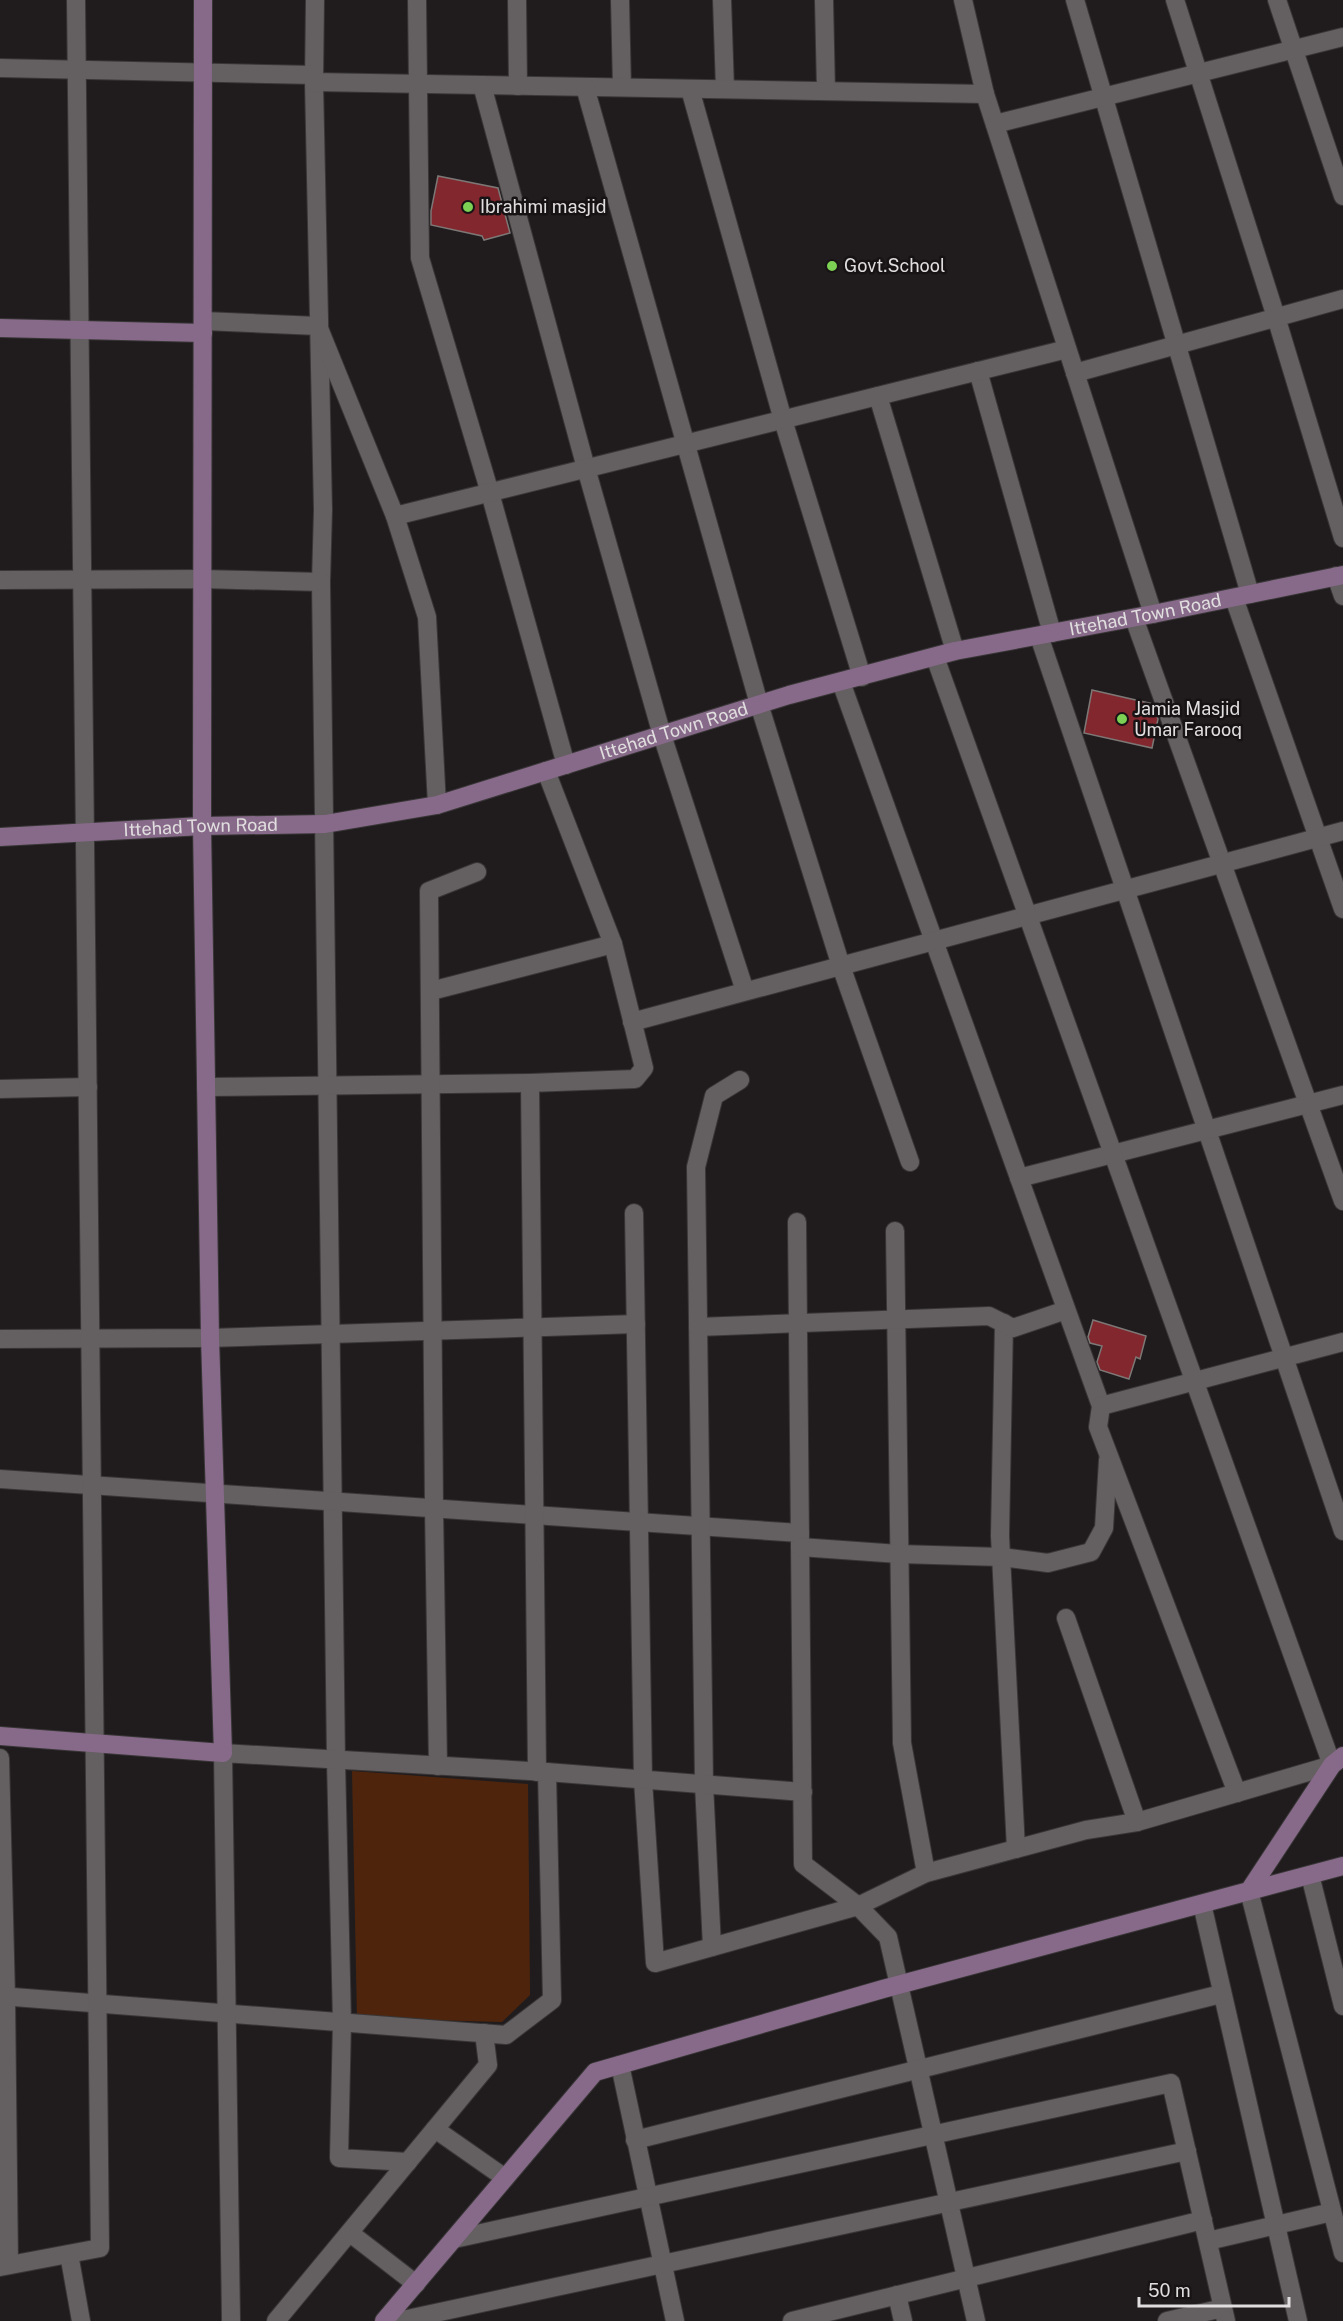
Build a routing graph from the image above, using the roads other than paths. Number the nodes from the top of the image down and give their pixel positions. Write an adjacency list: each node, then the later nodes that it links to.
1 (76, 0): 16 (street)
2 (203, 0): 17 (street)
3 (315, 0): 19 (street)
4 (417, 0): 20 (street)
5 (517, 0): 22 (street)
6 (620, 0): 24 (street)
7 (722, 0): 26 (street)
8 (824, 0): 27 (street)
9 (963, 0): 28 (street)
10 (1075, 0): 29 (street)
11 (1175, 0): 18 (street)
12 (1277, 0): 14 (street)
13 (1343, 37): 14 (street)
14 (1294, 50): 18 (street); 31 (street)
15 (0, 69): 16 (street)
16 (77, 71): 17 (street); 37 (street)
17 (203, 74): 19 (street); 35 (street)
18 (1198, 74): 29 (street); 33 (street)
19 (314, 79): 20 (street); 34 (street)
20 (418, 84): 21 (street); 46 (street)
21 (482, 85): 22 (street); 45 (street)
22 (518, 86): 23 (street)
23 (585, 87): 24 (street); 44 (street)
24 (622, 87): 25 (street)
25 (690, 89): 26 (street); 43 (street)
26 (725, 89): 27 (street)
27 (826, 91): 28 (street)
28 (985, 94): 30 (street)
29 (1104, 97): 30 (street); 38 (street)
30 (995, 124): 39 (street)
31 (1343, 196)
32 (1343, 299): 33 (street)
33 (1276, 317): 38 (street); 48 (street)
34 (318, 326): 35 (street); 47 (street); 53 (street)
35 (203, 327): 37 (street); 50 (street)
36 (0, 328): 37 (street)
37 (80, 330): 52 (street)
38 (1177, 345): 41 (street); 54 (street)
39 (1067, 349): 40 (street); 41 (street)
40 (978, 371): 42 (street); 58 (street)
41 (1075, 373): 56 (street)
42 (878, 396): 43 (street); 59 (street)
43 (783, 420): 44 (street); 61 (street)
44 (686, 444): 45 (street); 63 (street)
45 (586, 468): 46 (street); 64 (street)
46 (490, 493): 47 (street); 65 (street)
47 (395, 516): 67 (street)
48 (1343, 538)
49 (1340, 576): 54 (street, Ittehad Town Road); 55 (street)
50 (201, 579): 52 (street); 53 (street); 69 (street)
51 (0, 580): 52 (street)
52 (83, 580): 71 (street)
53 (321, 582): 68 (street)
54 (1242, 596): 56 (street, Ittehad Town Road); 73 (street)
55 (1343, 596)
56 (1153, 614): 57 (street, Ittehad Town Road)
57 (1134, 618): 58 (street, Ittehad Town Road); 74 (street)
58 (1046, 634): 59 (street, Ittehad Town Road); 76 (street)
59 (955, 651): 60 (street, Ittehad Town Road)
60 (935, 657): 61 (street, Ittehad Town Road); 78 (street)
61 (862, 677): 62 (street, Ittehad Town Road)
62 (841, 682): 63 (street, Ittehad Town Road); 79 (street)
63 (759, 704): 64 (street, Ittehad Town Road); 81 (street)
64 (662, 735): 65 (street, Ittehad Town Road); 83 (street)
65 (566, 765): 66 (street, Ittehad Town Road)
66 (546, 771): 67 (street, Ittehad Town Road); 80 (street)
67 (437, 805): 68 (street, Ittehad Town Road)
68 (325, 824): 69 (street, Ittehad Town Road); 88 (street)
69 (201, 826): 71 (street, Ittehad Town Road); 90 (street)
70 (1343, 831): 73 (street)
71 (85, 833): 72 (street, Ittehad Town Road); 89 (street)
72 (0, 837)
73 (1318, 838): 74 (street); 77 (street)
74 (1222, 863): 76 (street); 93 (street)
75 (477, 872): 82 (street)
76 (1125, 889): 78 (street); 94 (street)
77 (1343, 909)
78 (1027, 916): 79 (street); 95 (street)
79 (933, 941): 81 (street); 97 (street)
80 (613, 944): 82 (street); 84 (street)
81 (841, 966): 83 (street); 96 (street)
82 (431, 991): 87 (street)
83 (745, 991): 84 (street)
84 (632, 1022): 86 (street)
85 (740, 1080): 107 (street)
86 (530, 1083): 87 (street); 108 (street)
87 (432, 1085): 88 (street); 109 (street)
88 (328, 1086): 90 (street); 110 (street)
89 (88, 1088): 91 (street); 112 (street)
90 (206, 1088): 111 (street)
91 (0, 1089)
92 (1343, 1095): 93 (street)
93 (1308, 1104): 94 (street); 98 (street)
94 (1207, 1130): 95 (street); 115 (street)
95 (1113, 1154): 97 (street); 116 (street)
96 (910, 1162)
97 (1019, 1178): 102 (street)
98 (1343, 1201)
99 (634, 1213): 105 (street)
100 (797, 1222): 106 (street)
101 (895, 1231): 103 (street)
102 (1066, 1310): 104 (street); 117 (street)
103 (895, 1320): 104 (street); 106 (street); 129 (street)
104 (1004, 1323): 130 (street)
105 (636, 1324): 108 (street); 125 (street)
106 (798, 1324): 107 (street); 128 (street)
107 (698, 1327): 126 (street)
108 (533, 1328): 109 (street); 124 (street)
109 (433, 1331): 110 (street); 123 (street)
110 (331, 1334): 111 (street); 122 (street)
111 (210, 1338): 112 (street); 121 (street)
112 (90, 1339): 113 (street); 120 (street)
113 (0, 1340)
114 (1343, 1342): 115 (street)
115 (1285, 1357): 116 (street); 127 (street)
116 (1195, 1381): 117 (street); 136 (street)
117 (1101, 1406): 118 (street)
118 (1108, 1453): 130 (street); 143 (street)
119 (0, 1479): 120 (street)
120 (92, 1485): 121 (street); 133 (street)
121 (215, 1494): 122 (street); 134 (street)
122 (333, 1502): 123 (street); 137 (street)
123 (434, 1508): 124 (street); 138 (street)
124 (535, 1515): 125 (street); 139 (street)
125 (640, 1522): 126 (street); 140 (street)
126 (701, 1526): 128 (street); 141 (street)
127 (1343, 1531)
128 (800, 1540): 129 (street); 142 (street)
129 (899, 1554): 130 (street); 147 (street)
130 (1001, 1557): 145 (street)
131 (1066, 1618): 144 (street)
132 (0, 1736): 133 (street)
133 (94, 1744): 134 (street); 156 (street)
134 (223, 1754): 137 (street); 158 (street)
135 (0, 1758): 155 (street)
136 (1338, 1760): 143 (street); 149 (street)
137 (336, 1761): 138 (street); 159 (street)
138 (438, 1767): 139 (street)
139 (542, 1772): 140 (street); 160 (street)
140 (644, 1780): 141 (street); 152 (street)
141 (704, 1784): 142 (street); 152 (street)
142 (802, 1792): 151 (street)
143 (1237, 1793): 144 (street)
144 (1137, 1822): 145 (street)
145 (1016, 1849): 147 (street)
146 (1343, 1866): 148 (street)
147 (926, 1873): 151 (street)
148 (1310, 1875): 149 (street); 157 (street)
149 (1249, 1891): 150 (street); 169 (street)
150 (1202, 1904): 153 (street); 154 (street)
151 (858, 1906): 152 (street); 153 (street)
152 (712, 1947)
153 (899, 1985): 161 (street); 162 (street)
154 (1221, 1994): 162 (street); 174 (street)
155 (3, 1996): 156 (street); 182 (street)
156 (98, 2003): 158 (street); 180 (street)
157 (1343, 2006)
158 (227, 2013): 159 (street); 188 (street)
159 (342, 2022): 160 (street); 167 (street)
160 (484, 2033): 163 (street)
161 (620, 2065): 165 (street); 168 (street)
162 (918, 2069): 164 (street); 165 (street)
163 (435, 2129): 167 (street); 168 (street)
164 (933, 2135): 166 (street); 170 (street); 171 (street)
165 (635, 2140): 170 (street)
166 (1187, 2151): 171 (street); 173 (street)
167 (408, 2162): 176 (street)
168 (505, 2178): 177 (street)
169 (1334, 2185): 172 (street)
170 (648, 2196): 177 (street); 181 (street)
171 (949, 2202): 181 (street); 183 (street)
172 (1332, 2212): 174 (street); 175 (street)
173 (1203, 2220): 178 (street); 183 (street)
174 (1275, 2225): 178 (street); 197 (street)
175 (1340, 2230): 179 (street)
176 (350, 2233): 184 (street); 189 (street)
177 (454, 2239): 184 (street)
178 (1208, 2241): 186 (street)
179 (1343, 2253)
180 (69, 2254): 182 (street); 187 (street)
181 (662, 2264): 191 (street); 192 (street)
182 (4, 2266)
183 (966, 2278): 185 (street); 195 (street)
184 (416, 2284): 190 (street)
185 (897, 2295): 193 (street); 194 (street)
186 (1225, 2315): 196 (street)
187 (80, 2321)
188 (231, 2321)
189 (276, 2321)
190 (384, 2321)
191 (398, 2321)
192 (675, 2321)
193 (792, 2321)
194 (903, 2321)
195 (976, 2321)
196 (1167, 2321)
197 (1298, 2321)

